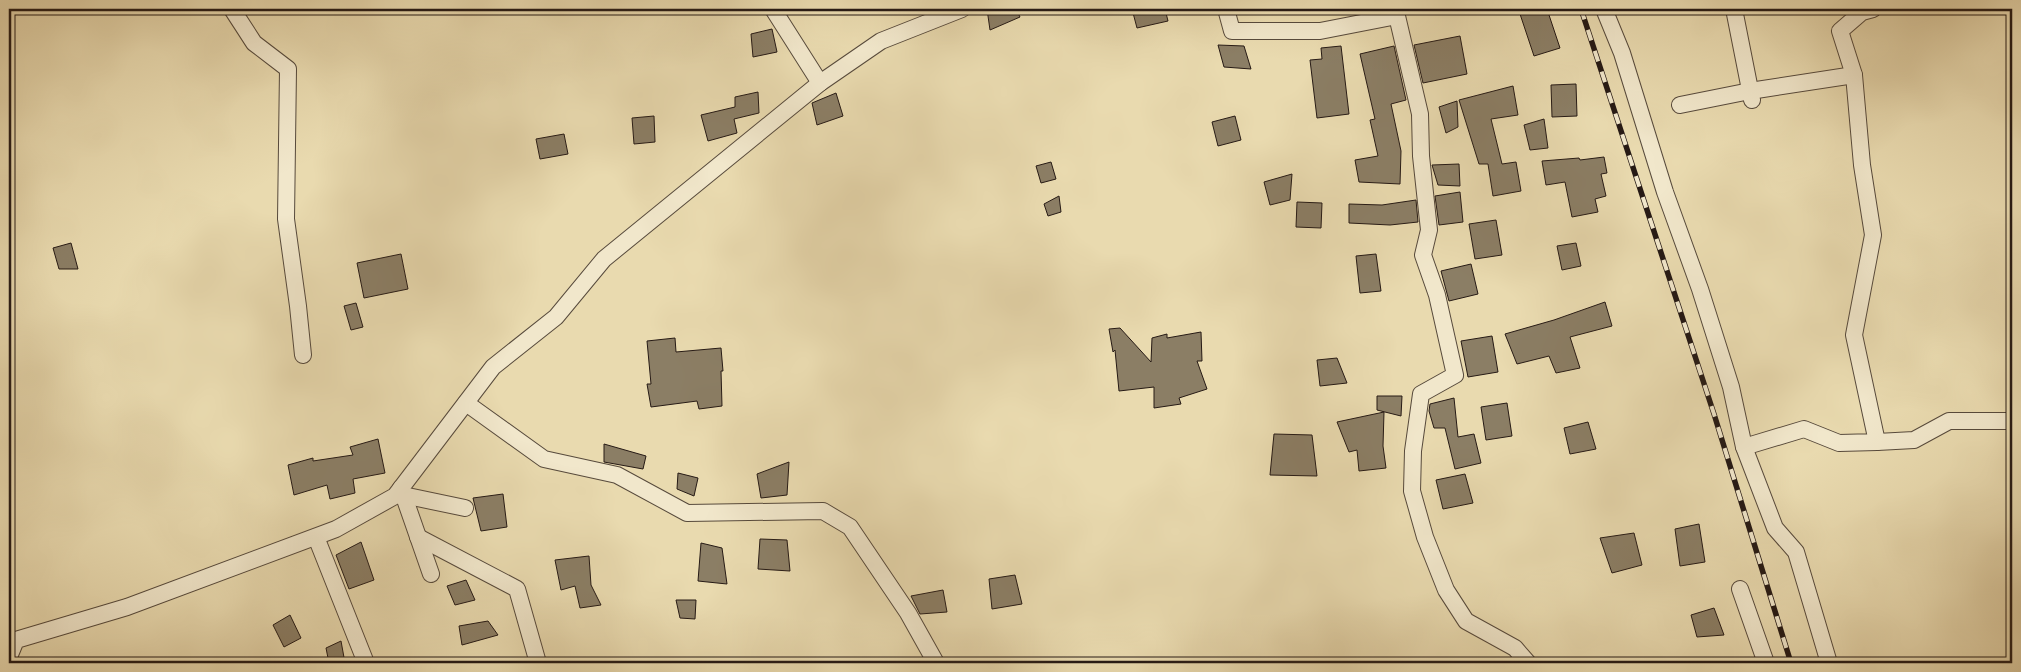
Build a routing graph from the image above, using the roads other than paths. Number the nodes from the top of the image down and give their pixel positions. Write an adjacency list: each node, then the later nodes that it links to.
1 (232, 9): 12 (street)
2 (772, 9): 9 (street)
3 (962, 9): 9 (street)
4 (1226, 9): 27 (street)
5 (1604, 9): 16 (street)
6 (1734, 9): 10 (street)
7 (1873, 9): 8 (street)
8 (1854, 75): 10 (street); 15 (street)
9 (820, 83): 13 (street)
10 (1751, 96): 11 (street)
11 (1680, 105)
12 (303, 355)
13 (466, 403): 17 (street); 26 (street)
14 (2012, 421): 15 (street)
15 (1877, 442): 16 (street)
16 (1744, 447): 29 (street)
17 (402, 491): 18 (street); 19 (street); 20 (street)
18 (464, 508)
19 (316, 536): 23 (street); 24 (street)
20 (418, 538): 21 (street); 25 (street)
21 (431, 574)
22 (1740, 589): 28 (street)
23 (10, 663)
24 (366, 663)
25 (538, 663)
26 (936, 663)
27 (1528, 663)
28 (1766, 663)
29 (1829, 663)

